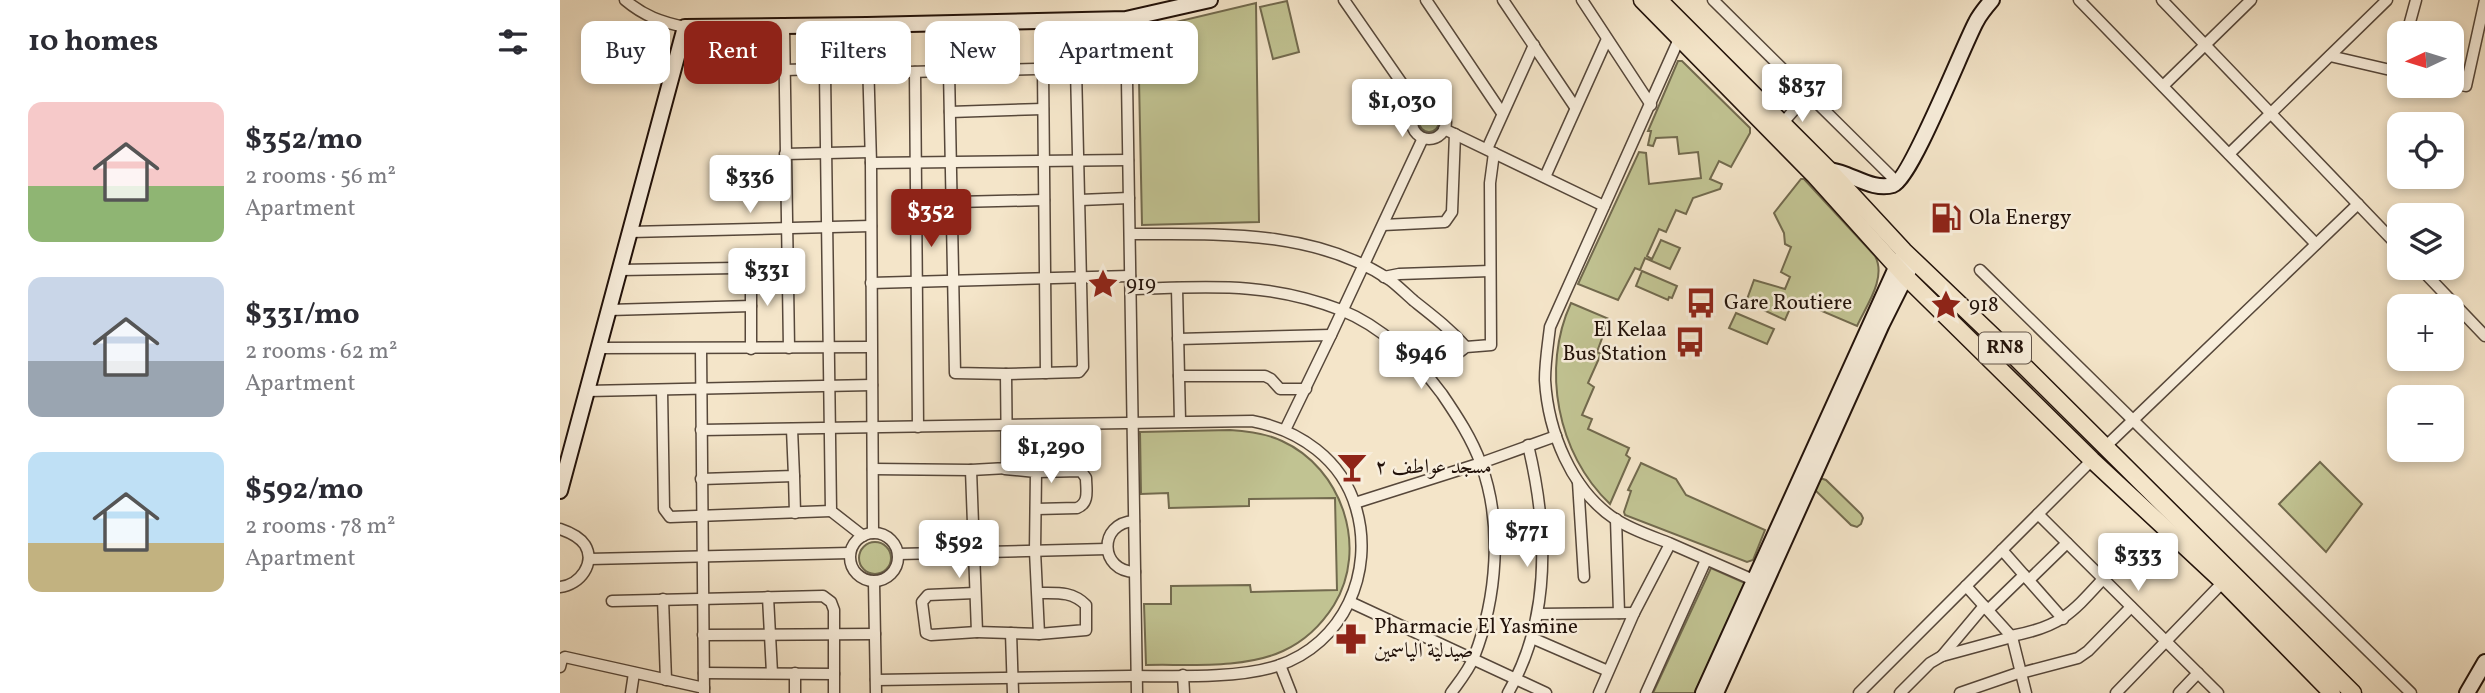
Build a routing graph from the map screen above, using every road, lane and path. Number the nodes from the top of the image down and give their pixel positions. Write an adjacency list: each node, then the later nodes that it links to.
1 (625, 0): 22 (street)
2 (1210, 0): 17 (street)
3 (1344, 0): 43 (street)
4 (1426, 0): 46 (street)
5 (1503, 0): 26 (street)
6 (1582, 0): 24 (street)
7 (1642, 0): 25 (main road, RN8)
8 (1659, 0): 49 (main road, RN8)
9 (1713, 0): 40 (street)
10 (1992, 0): 65 (street)
11 (2079, 0): 38 (street)
12 (2162, 0): 27 (street)
13 (2251, 0): 27 (street)
14 (2387, 0): 28 (street)
15 (2416, 0): 18 (street)
16 (2485, 0): 39 (street)
17 (1126, 19): 19 (street); 57 (street)
18 (2410, 21)
19 (1020, 22)
20 (784, 26): 21 (street); 30 (street)
21 (796, 26)
22 (684, 27)
23 (684, 31): 77 (street)
24 (1607, 38): 41 (street); 42 (street)
25 (1679, 40): 41 (street); 49 (main road, RN8)
26 (1534, 46): 42 (street); 46 (street)
27 (2206, 46): 38 (street); 47 (street)
28 (2330, 56): 29 (street); 47 (street)
29 (2387, 66)
30 (784, 70): 54 (street); 55 (street)
31 (911, 72): 32 (street)
32 (915, 72): 33 (street); 62 (street)
33 (925, 72)
34 (868, 84): 53 (street)
35 (949, 84): 45 (street)
36 (1043, 84): 44 (street)
37 (1078, 84): 59 (street)
38 (2163, 86): 56 (street)
39 (2464, 86)
40 (1808, 94): 49 (street); 65 (street)
41 (1651, 105): 72 (street)
42 (1575, 107): 64 (street)
43 (1419, 108): 48 (street); 51 (street)
44 (1043, 110): 45 (street); 58 (street)
45 (950, 112): 61 (street)
46 (1502, 113): 52 (street)
47 (2271, 113): 56 (street); 71 (street)
48 (1444, 129): 50 (street); 51 (street)
49 (1777, 129): 63 (main road, RN8)
50 (1455, 134): 52 (street); 73 (street)
51 (1423, 138): 73 (street)
52 (1490, 151): 64 (street); 87 (street)
53 (870, 152): 54 (street); 60 (street)
54 (827, 153): 55 (street); 75 (street)
55 (785, 154): 76 (street)
56 (2229, 154): 80 (street)
57 (1128, 160): 59 (street); 66 (street)
58 (1044, 161): 59 (street); 61 (street); 67 (street)
59 (1079, 161): 68 (street)
60 (871, 163): 62 (street); 74 (street)
61 (950, 163): 62 (street); 69 (street)
62 (915, 164): 70 (street)
63 (1821, 172): 65 (street); 81 (main road, RN8); 88 (main road, RN8)
64 (1545, 177): 72 (street)
65 (1898, 183)
66 (1129, 198): 68 (street); 78 (street)
67 (1044, 200): 69 (street); 92 (street)
68 (1080, 200): 91 (street)
69 (952, 201): 70 (street); 93 (street)
70 (915, 203): 95 (street)
71 (2358, 204): 79 (street); 80 (street)
72 (1604, 206): 132 (street)
73 (1383, 225): 82 (street)
74 (871, 226): 75 (street); 96 (street)
75 (828, 228): 76 (street); 105 (street)
76 (786, 230): 77 (street); 83 (street)
77 (630, 232): 85 (street)
78 (1130, 234): 82 (street); 89 (street)
79 (2387, 234)
80 (2316, 244): 122 (street)
81 (1909, 256): 88 (street); 134 (main road, RN8)
82 (1363, 266): 90 (street); 101 (street)
83 (787, 267): 84 (street); 109 (street)
84 (751, 268): 85 (street); 99 (street)
85 (620, 270): 100 (street)
86 (1980, 270): 122 (street)
87 (1490, 271): 90 (street); 107 (street)
88 (1901, 271): 135 (main road, RN8); 172 (street)
89 (1130, 276): 91 (street); 98 (street)
90 (1384, 277): 107 (street)
91 (1081, 278): 92 (street); 112 (street)
92 (1045, 279): 93 (street); 112 (street)
93 (953, 280): 95 (street); 113 (street)
94 (2432, 280): 103 (street)
95 (916, 282): 96 (street); 126 (street)
96 (871, 283): 106 (street)
97 (1177, 288): 98 (street); 101 (street); 104 (street)
98 (1130, 289): 124 (street)
99 (751, 306): 100 (street); 111 (street)
100 (609, 310): 108 (street)
101 (1343, 311): 102 (street); 115 (street)
102 (1331, 335): 104 (street); 118 (street)
103 (2485, 335)
104 (1178, 339): 114 (street)
105 (829, 347): 106 (street); 109 (street); 117 (street)
106 (871, 347): 116 (street)
107 (1466, 347): 115 (street)
108 (598, 348): 110 (street); 121 (street)
109 (789, 348): 111 (street)
110 (701, 349): 111 (street); 120 (street)
111 (751, 349)
112 (1046, 373): 113 (street)
113 (1006, 374): 125 (street)
114 (1179, 376): 118 (street); 123 (street)
115 (1428, 376): 136 (street)
116 (872, 385): 117 (street); 127 (street)
117 (830, 386): 120 (street); 128 (street)
118 (1306, 389): 131 (street)
119 (662, 390): 120 (street); 121 (street); 150 (street)
120 (701, 390): 130 (street)
121 (587, 391): 144 (street)
122 (2134, 420): 134 (street); 242 (street)
123 (1180, 421): 124 (street); 131 (street)
124 (1133, 423): 125 (street); 152 (street)
125 (1007, 425): 126 (street); 138 (street)
126 (918, 426): 127 (street)
127 (872, 427): 128 (street); 137 (street)
128 (829, 428): 129 (street); 147 (street)
129 (792, 429): 130 (street); 141 (street)
130 (701, 430): 142 (street)
131 (1285, 430): 145 (street)
132 (1556, 436): 133 (street); 143 (street)
133 (1528, 445): 136 (street); 185 (street)
134 (2105, 447): 169 (main road, RN8)
135 (2092, 460): 149 (street); 169 (main road, RN8)
136 (1481, 463): 145 (street); 199 (street)
137 (873, 469): 139 (street); 154 (street)
138 (1005, 469): 139 (street); 140 (street)
139 (971, 470): 160 (street)
140 (1036, 472): 146 (street); 146 (street)
141 (793, 476): 142 (street); 148 (street)
142 (701, 479): 150 (street)
143 (1578, 482): 151 (street); 167 (street)
144 (560, 491)
145 (1355, 503): 181 (street)
146 (1036, 509): 159 (street)
147 (831, 511): 148 (street); 154 (street)
148 (795, 513): 150 (street)
149 (2038, 514): 155 (street); 158 (street)
150 (701, 517): 163 (street)
151 (1616, 519): 156 (street); 186 (street)
152 (1134, 521): 157 (street); 166 (street)
153 (560, 529): 164 (street)
154 (868, 534): 161 (street); 162 (street)
155 (2067, 543): 168 (street); 170 (street)
156 (1670, 544): 165 (street); 184 (street)
157 (1107, 549): 159 (street); 166 (street)
158 (2002, 550): 168 (street); 173 (street)
159 (1035, 551): 160 (street); 176 (street)
160 (973, 552): 162 (street); 175 (street)
161 (850, 553): 163 (street); 171 (street)
162 (898, 554): 171 (street)
163 (702, 557): 164 (street); 178 (street)
164 (589, 559): 174 (street)
165 (1706, 559): 172 (street); 230 (street)
166 (1135, 572): 212 (street)
167 (1584, 577)
168 (2026, 577): 183 (street); 187 (street)
169 (2227, 577): 197 (street); 240 (main road, RN8); 241 (main road, RN8)
170 (2103, 579): 182 (street); 187 (street)
171 (874, 582): 190 (street)
172 (1761, 582): 231 (street); 232 (street)
173 (1966, 586): 183 (street); 233 (street)
174 (560, 587)
175 (975, 593): 188 (street); 188 (street)
176 (1038, 593): 191 (street); 191 (street)
177 (768, 597): 178 (street); 193 (street); 194 (street)
178 (702, 598): 179 (street); 192 (street)
179 (663, 599): 180 (street); 215 (street)
180 (612, 600)
181 (1350, 602): 199 (street); 201 (street)
182 (2131, 607): 197 (street); 204 (street)
183 (1986, 608): 195 (street); 198 (street)
184 (1634, 613): 186 (street); 203 (street)
185 (1538, 614): 186 (street); 196 (street)
186 (1619, 614)
187 (2063, 619): 195 (street)
188 (977, 632): 189 (street)
189 (1011, 633): 191 (street); 213 (street)
190 (875, 634): 194 (street); 216 (street)
191 (1039, 634)
192 (703, 635): 193 (street); 206 (street)
193 (771, 635): 194 (street); 207 (street)
194 (833, 635): 210 (street)
195 (2011, 636): 198 (street); 204 (street)
196 (1532, 638): 203 (street); 214 (street)
197 (2165, 641): 209 (street); 237 (street)
198 (1942, 656): 234 (street)
199 (1473, 660): 214 (street); 226 (street)
200 (2485, 662): 243 (street)
201 (1280, 665): 211 (street); 225 (street)
202 (560, 667): 205 (street)
203 (1608, 671): 229 (street)
204 (2021, 672): 235 (street); 236 (street)
205 (634, 673): 215 (street); 218 (street)
206 (704, 673): 207 (street); 217 (street)
207 (772, 673): 208 (street)
208 (795, 673): 210 (street); 219 (street)
209 (2198, 673): 238 (street); 239 (street)
210 (834, 674): 220 (street)
211 (1183, 675): 212 (street); 224 (street)
212 (1137, 676): 213 (street); 223 (street)
213 (1012, 678): 216 (street); 222 (street)
214 (1516, 679): 227 (street); 228 (street)
215 (666, 680): 217 (street)
216 (876, 680): 221 (street)
217 (704, 691)
218 (631, 693)
219 (794, 693)
220 (834, 693)
221 (876, 693)
222 (1013, 693)
223 (1137, 693)
224 (1184, 693)
225 (1291, 693)
226 (1451, 693)
227 (1508, 693)
228 (1546, 693)
229 (1599, 693)
230 (1646, 693)
231 (1703, 693)
232 (1716, 693)
233 (1859, 693)
234 (1900, 693)
235 (1960, 693)
236 (2026, 693)
237 (2116, 693)
238 (2179, 693)
239 (2217, 693)
240 (2332, 693)
241 (2353, 693)
242 (2411, 693)
243 (2467, 693)

